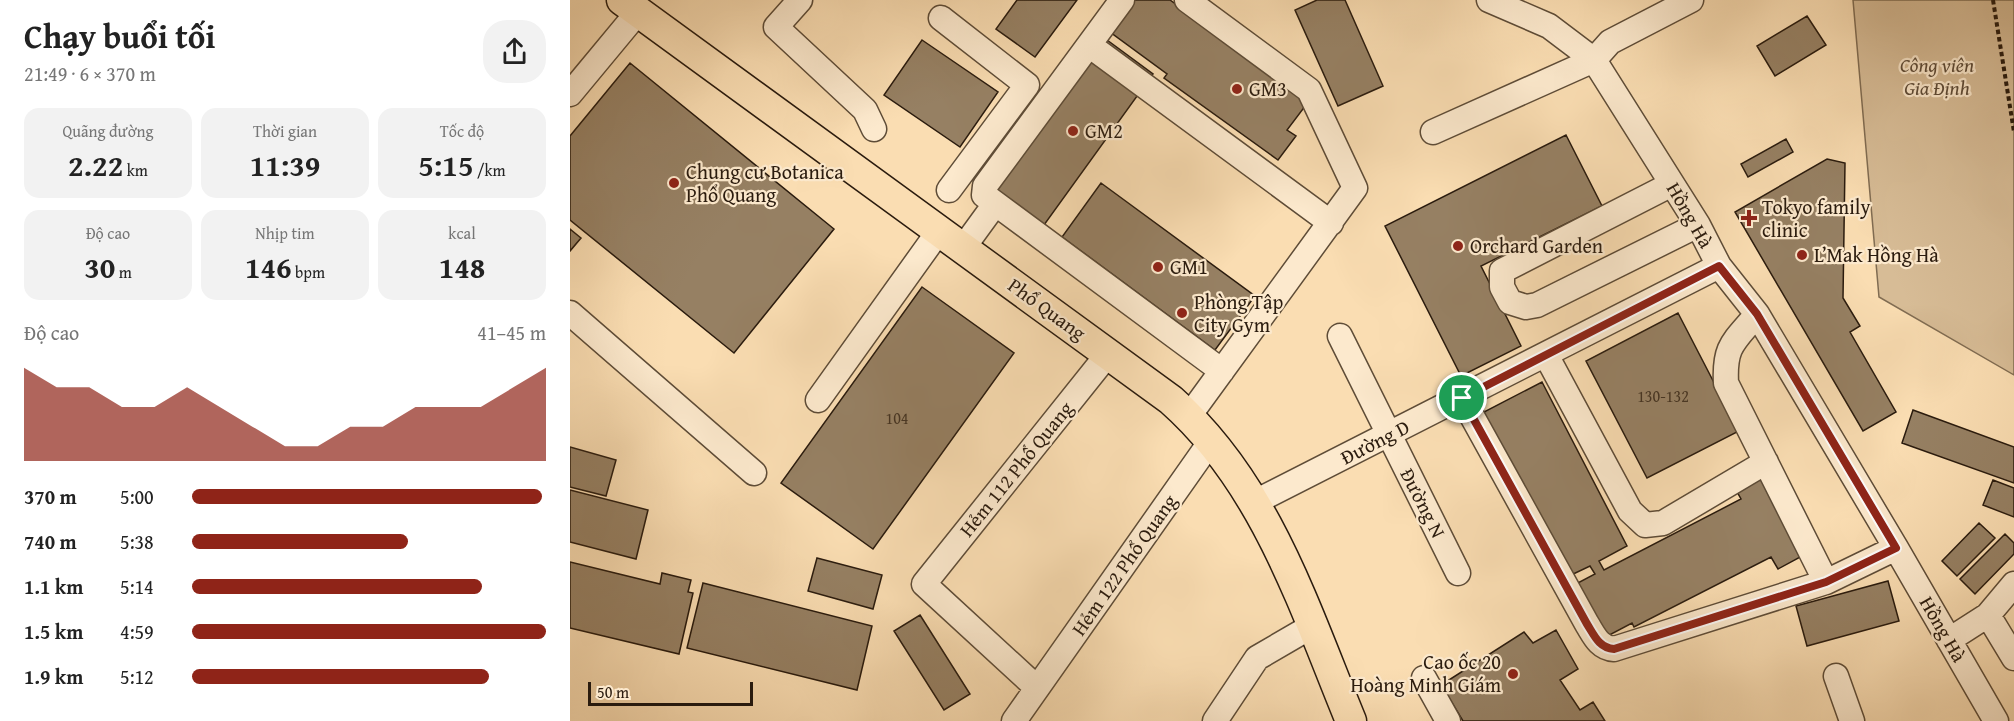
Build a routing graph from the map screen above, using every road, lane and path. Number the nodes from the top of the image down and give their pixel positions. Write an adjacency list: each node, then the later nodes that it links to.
1 (800, 0): 12 (street)
2 (1122, 0): 9 (street)
3 (1187, 0): 18 (street)
4 (1691, 0): 10 (street)
5 (1993, 0): 14 (path)
6 (1494, 1): 10 (street, Hồng Hà)
7 (630, 6): 11 (street); 20 (main road, Phổ Quang)
8 (941, 18): 16 (street)
9 (1089, 45): 17 (street); 18 (street)
10 (1594, 60): 13 (street); 15 (street, Hồng Hà)
11 (570, 94)
12 (874, 129)
13 (1433, 132)
14 (2014, 132)
15 (1672, 184): 19 (street, Hồng Hà); 19 (street)
16 (949, 190)
17 (995, 204): 21 (street); 28 (street)
18 (1331, 223): 28 (street)
19 (1698, 225): 22 (street, Hồng Hà)
20 (939, 231): 21 (main road, Phổ Quang); 30 (street)
21 (963, 248): 26 (main road, Phổ Quang)
22 (1719, 266): 24 (street, Hồng Hà); 27 (street, Đường D)
23 (570, 313): 35 (street)
24 (1757, 314): 34 (street); 37 (street, Hồng Hà)
25 (1340, 336): 32 (street, Đường N)
26 (1108, 354): 31 (main road, Phổ Quang); 47 (street, Hẻm 112 Phổ Quang)
27 (1546, 355): 29 (street, Đường D); 34 (street)
28 (1222, 371): 31 (street)
29 (1462, 398): 32 (street, Đường D); 39 (street)
30 (818, 400)
31 (1189, 416): 33 (main road, Phổ Quang)
32 (1389, 435): 36 (street, Đường D); 38 (street, Đường N)
33 (1211, 441): 36 (main road, Phổ Quang); 47 (street, Hẻm 122 Phổ Quang)
34 (1766, 462): 39 (street)
35 (754, 473)
36 (1255, 502): 42 (main road, Phổ Quang)
37 (1896, 548): 39 (street); 43 (street, Hồng Hà)
38 (1458, 573)
39 (1826, 582)
40 (2014, 584): 41 (street)
41 (1988, 615): 43 (street); 44 (street)
42 (1312, 626): 49 (street); 50 (main road, Phổ Quang)
43 (1949, 640): 53 (street, Hồng Hà)
44 (2014, 658)
45 (1836, 676): 52 (street)
46 (1424, 678): 51 (street)
47 (1036, 688): 48 (street, Hẻm 122 Phổ Quang)
48 (1014, 721)
49 (1215, 721)
50 (1351, 721)
51 (1448, 721)
52 (1852, 721)
53 (1996, 721)

